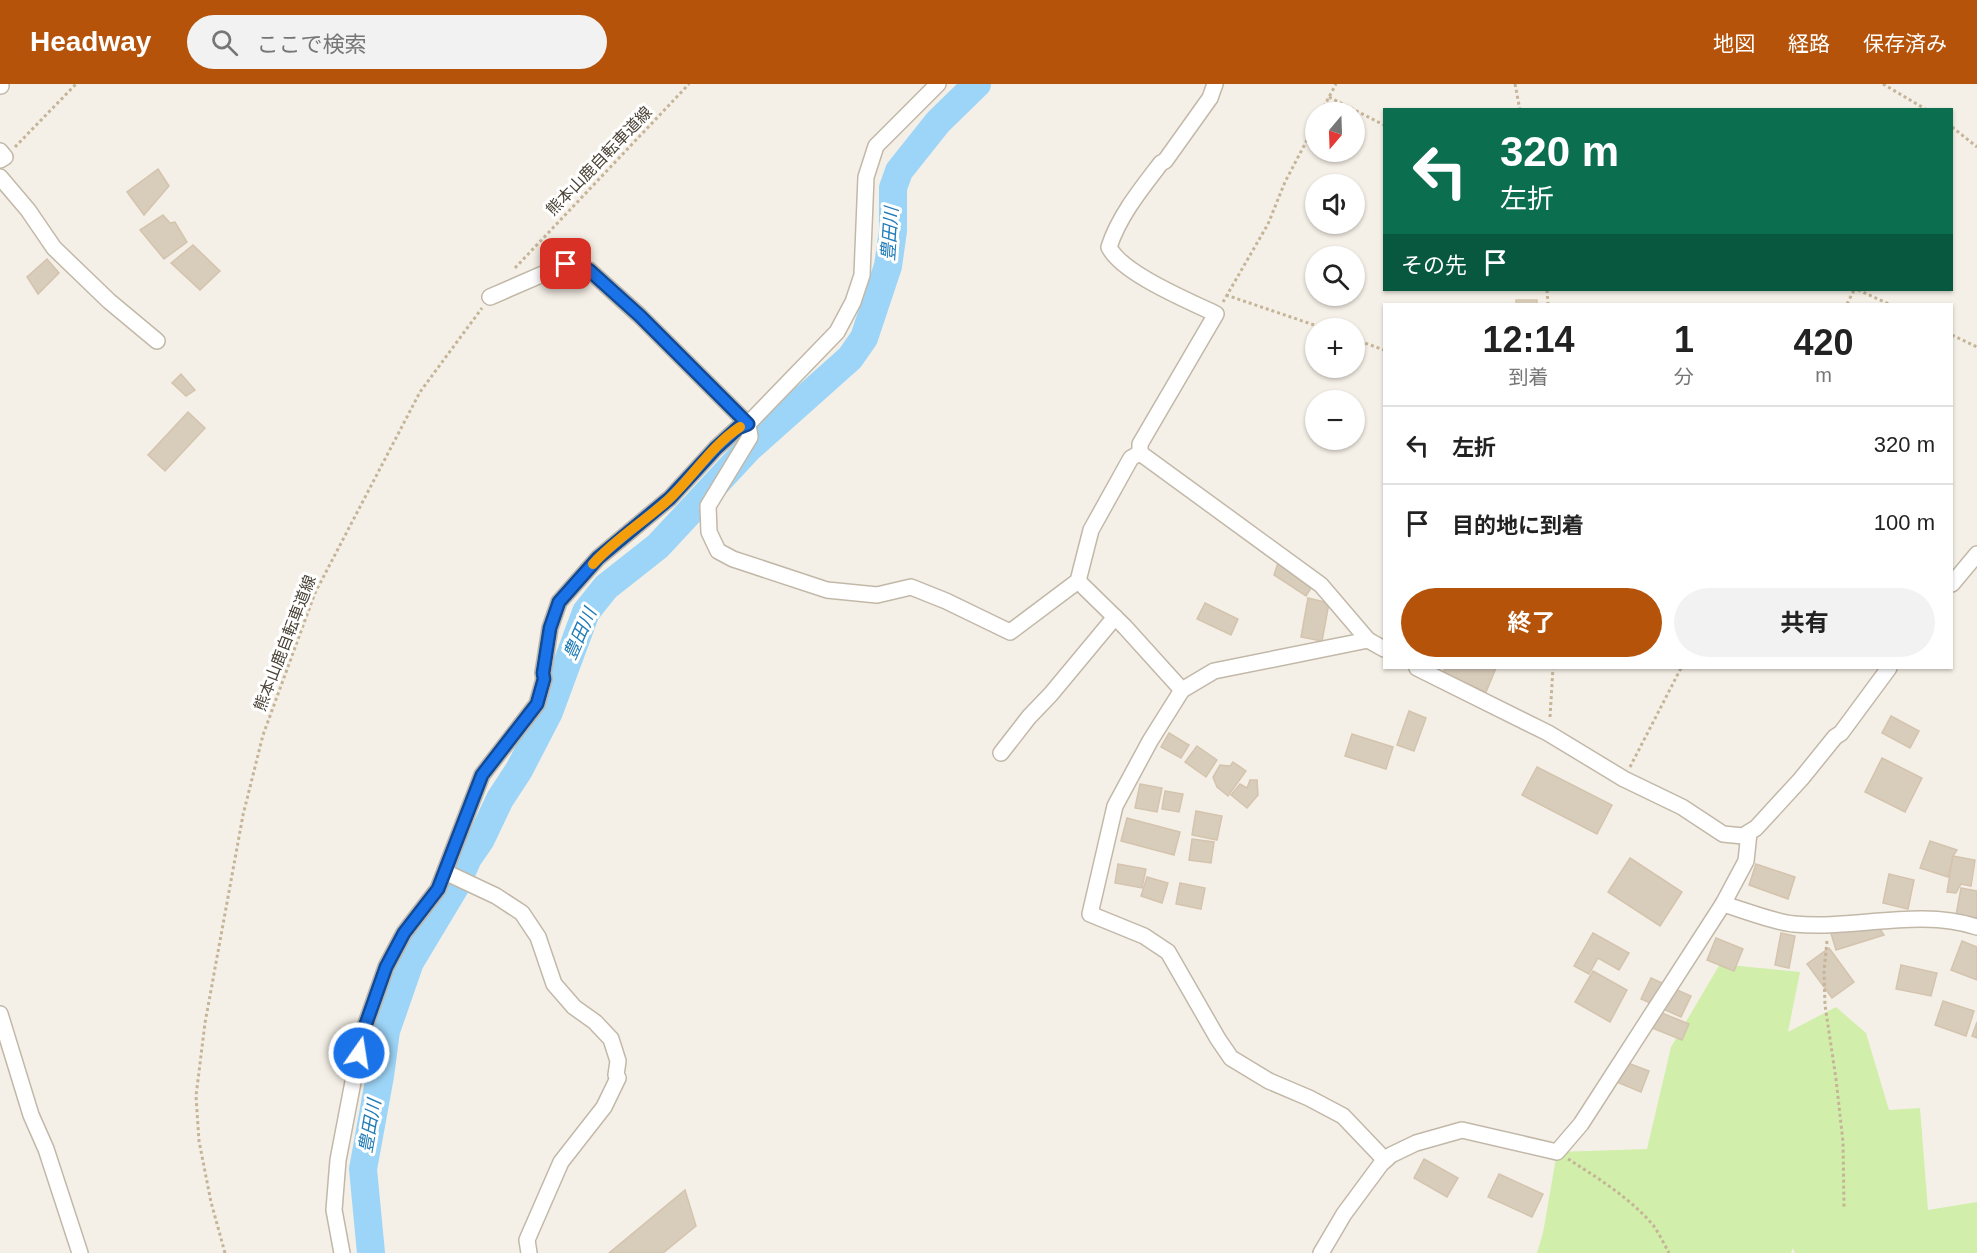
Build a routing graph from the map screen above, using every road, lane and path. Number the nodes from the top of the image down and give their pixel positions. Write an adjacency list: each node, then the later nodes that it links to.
1 (76, 84): 16 (path)
2 (689, 84): 18 (path, 熊本山鹿自転車道線)
3 (938, 84): 28 (street)
4 (1215, 84): 29 (street)
5 (1336, 84): 8 (path)
6 (1515, 84): 10 (path)
7 (1883, 84): 11 (path)
8 (1329, 97): 9 (path); 12 (path)
9 (1326, 102)
10 (1520, 108)
11 (1924, 108)
12 (1383, 124)
13 (1953, 129): 15 (path)
14 (1305, 144): 22 (path)
15 (1977, 147)
16 (2, 156)
17 (0, 177): 24 (street)
18 (513, 271)
19 (1858, 291): 21 (path)
20 (490, 297): 28 (street); 54 (path, 熊本山鹿自転車道線)
21 (1887, 303)
22 (1305, 322)
23 (1953, 335): 26 (path)
24 (157, 341)
25 (1365, 343): 27 (path)
26 (1977, 347)
27 (1383, 350)
28 (748, 424): 31 (street); 45 (street)
29 (1140, 453): 31 (street); 34 (street)
30 (1977, 554): 32 (street)
31 (1078, 581): 33 (street)
32 (1953, 583)
33 (1115, 617): 40 (street); 42 (street)
34 (1368, 640): 35 (street); 40 (street)
35 (1383, 648)
36 (1419, 669): 41 (street)
37 (1554, 669): 41 (path)
38 (1680, 669): 43 (path)
39 (1888, 669): 44 (street)
40 (1182, 690): 51 (street)
41 (1548, 733): 43 (street)
42 (1001, 753)
43 (1624, 779): 44 (street)
44 (1749, 833): 46 (street)
45 (446, 872): 55 (street); 56 (street)
46 (1723, 904): 47 (street); 50 (street)
47 (1828, 924): 48 (street); 52 (path)
48 (1977, 927)
49 (0, 1014): 53 (street)
50 (1557, 1152): 51 (street); 58 (path)
51 (1385, 1160): 57 (street)
52 (1844, 1207)
53 (81, 1253)
54 (225, 1253)
55 (342, 1253)
56 (529, 1253)
57 (1321, 1253)
58 (1669, 1253)

